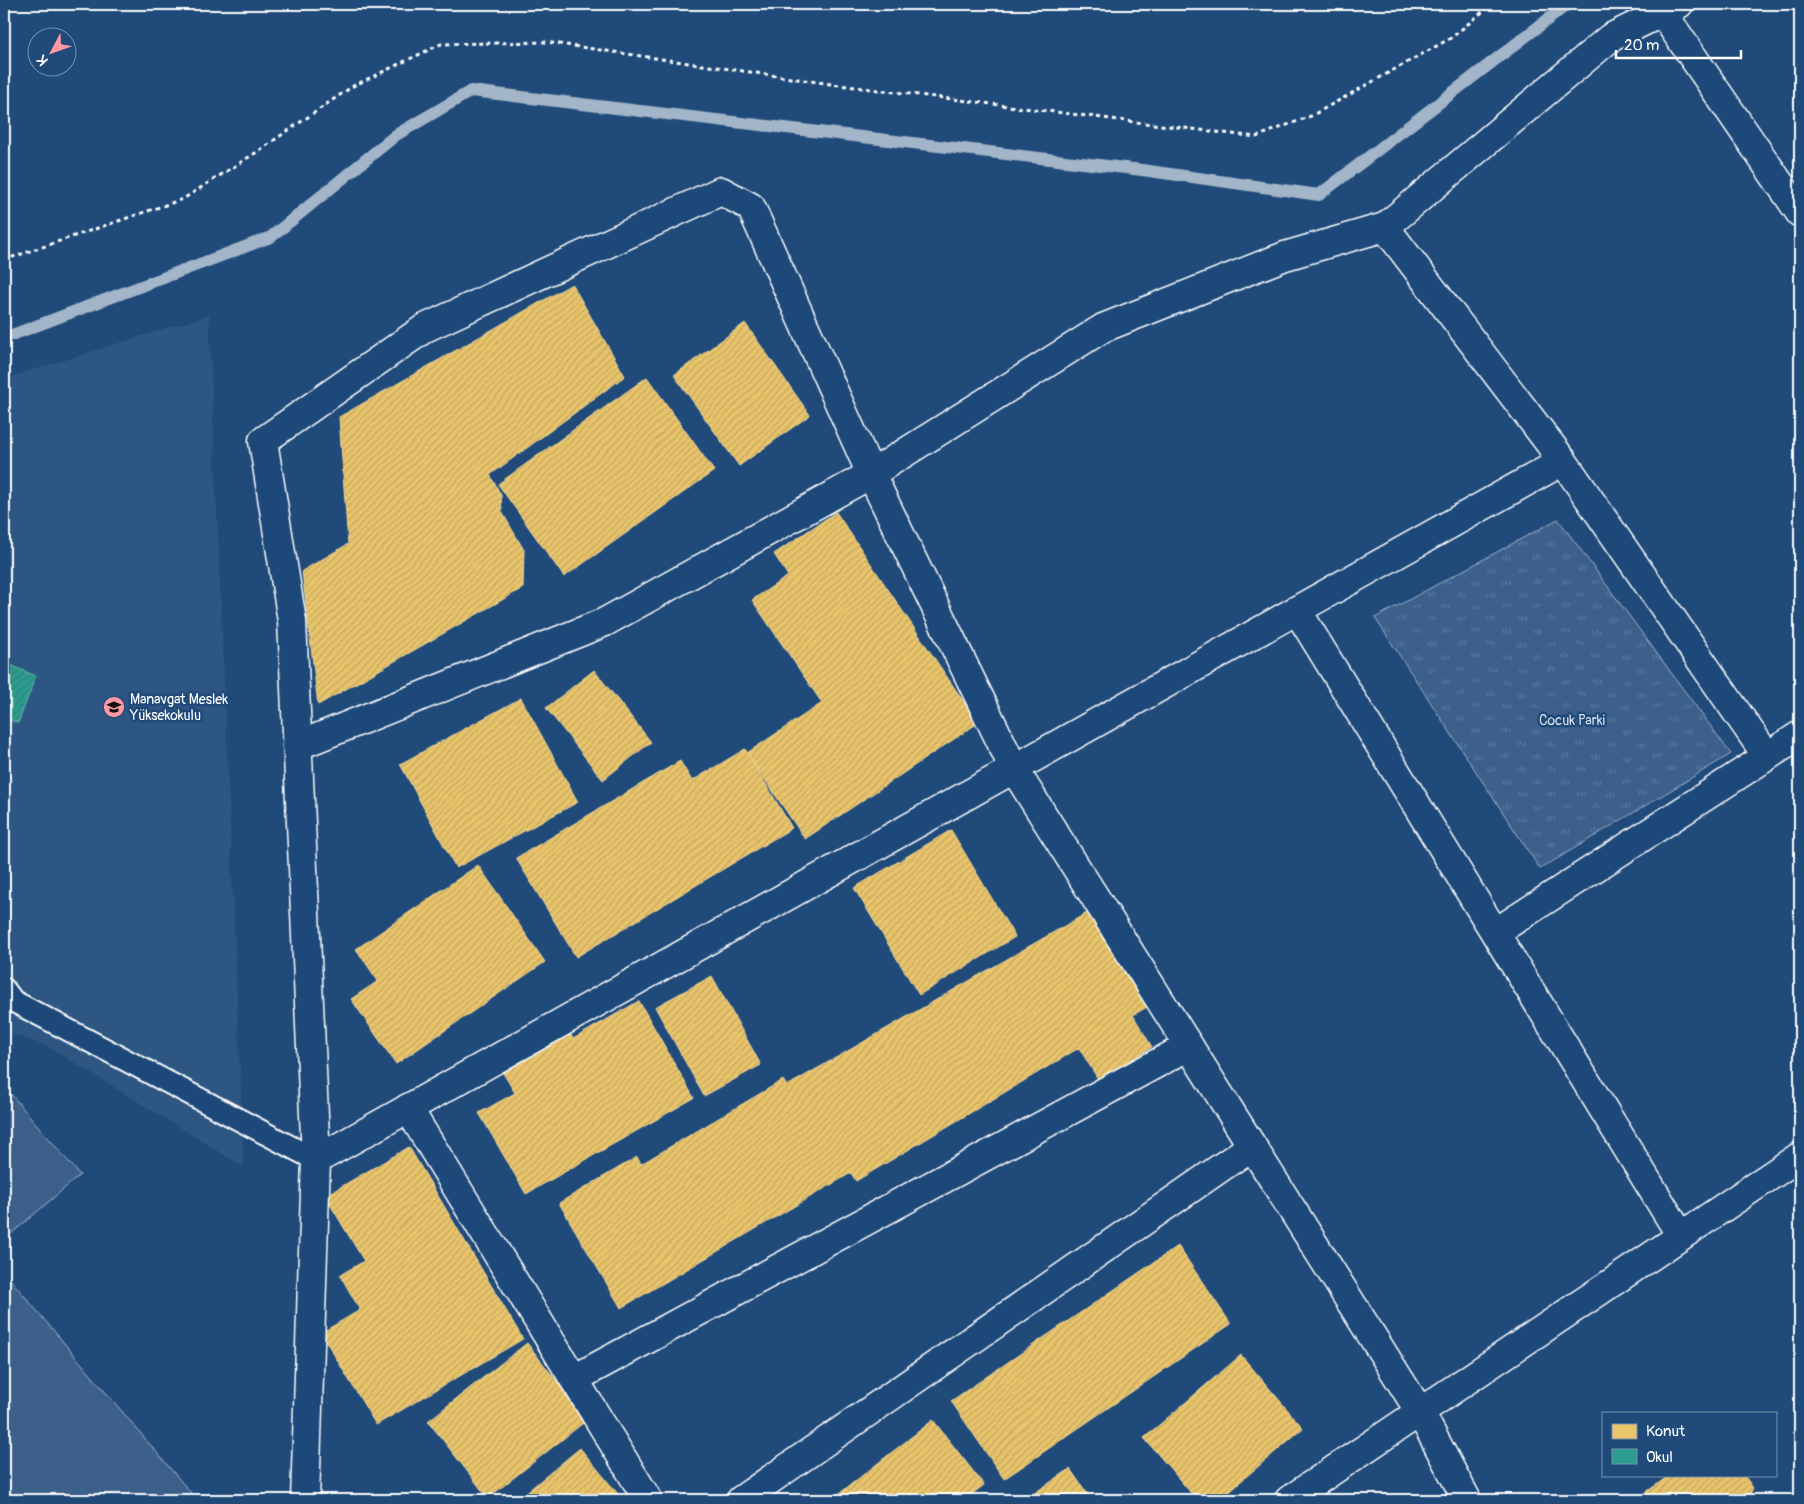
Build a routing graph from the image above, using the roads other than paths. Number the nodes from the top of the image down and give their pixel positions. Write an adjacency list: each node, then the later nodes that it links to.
1 (1670, 8): 2 (street); 3 (street)
2 (1800, 213)
3 (1385, 227): 4 (street); 5 (street)
4 (1563, 461): 6 (street); 9 (street)
5 (871, 474): 8 (street); 8 (street); 10 (street)
6 (1297, 610): 10 (street); 11 (street)
7 (1800, 735): 9 (street)
8 (297, 746): 17 (street)
9 (1767, 756): 11 (street)
10 (1014, 769): 13 (street); 14 (street)
11 (1496, 932): 18 (street)
12 (7, 1000): 17 (lane)
13 (1189, 1046): 15 (street); 19 (street)
14 (408, 1108): 17 (street); 19 (street)
15 (1252, 1146): 20 (street); 23 (street)
16 (1800, 1156): 18 (street)
17 (316, 1160): 21 (street)
18 (1681, 1236): 20 (street)
19 (574, 1379): 22 (street)
20 (1420, 1412): 24 (street); 25 (street)
21 (304, 1500)
22 (648, 1500)
23 (741, 1500)
24 (1289, 1500)
25 (1467, 1500)

